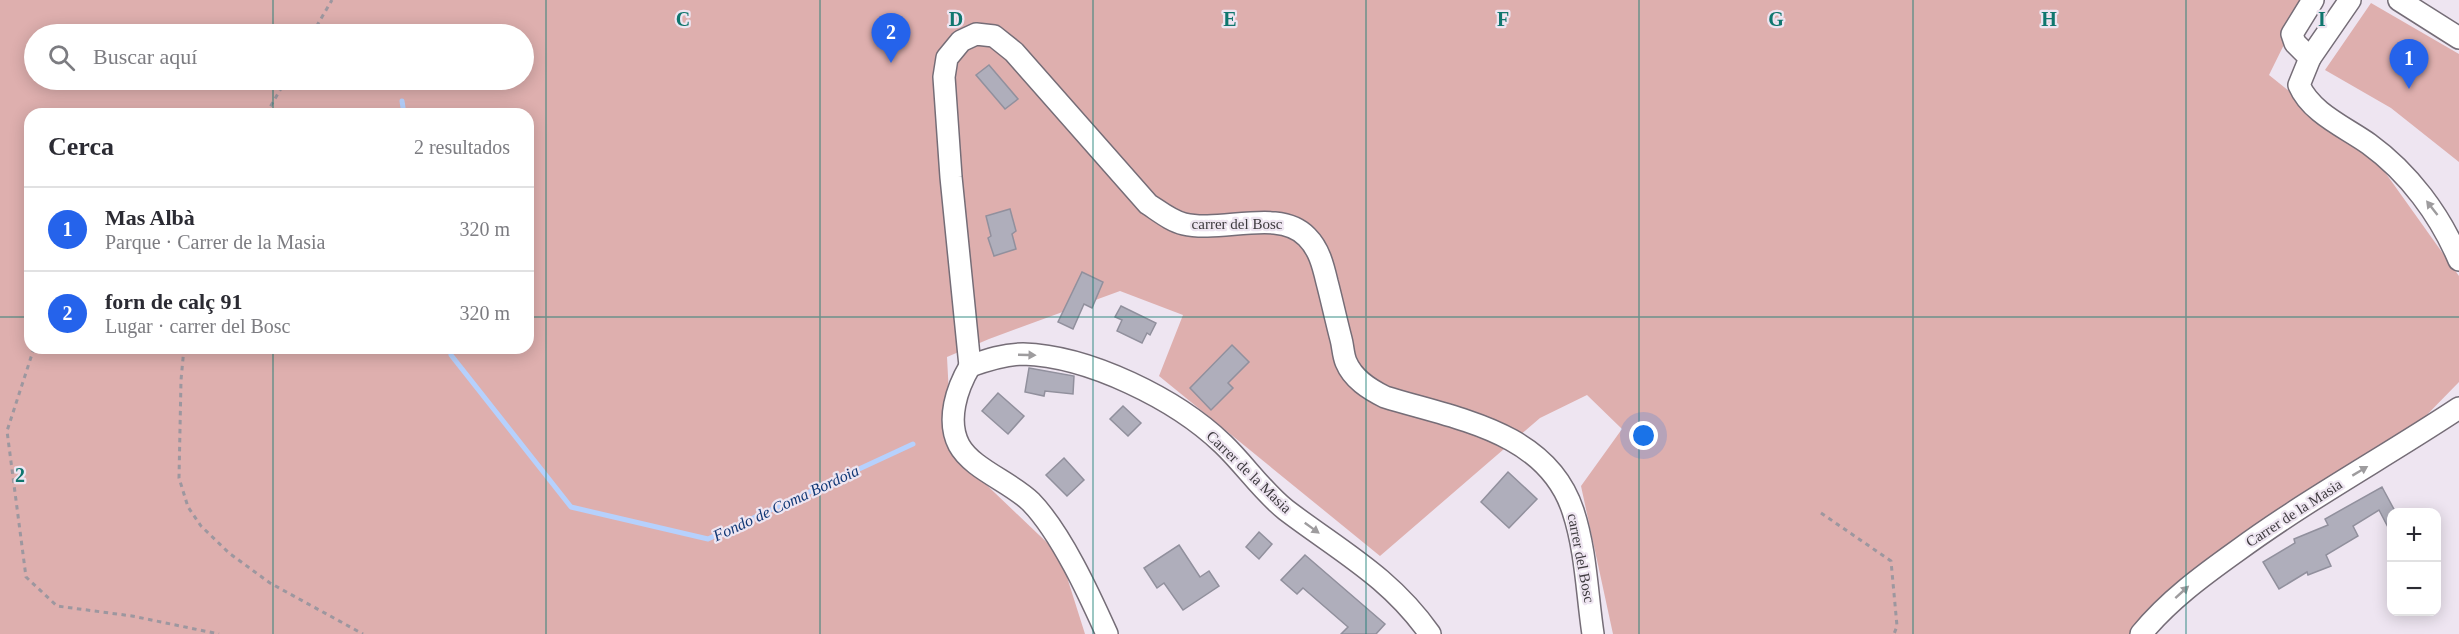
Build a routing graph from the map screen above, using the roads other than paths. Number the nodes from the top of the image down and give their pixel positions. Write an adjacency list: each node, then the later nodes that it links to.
1 (2313, 0): 5 (street)
2 (2350, 0): 5 (street)
3 (2399, 0): 4 (street)
4 (2459, 38)
5 (2310, 58): 6 (street, one-way to 5)
6 (2459, 260)
7 (970, 366): 9 (street); 10 (street, Carrer de la Masia, one-way to 10); 11 (street, carrer del Bosc)
8 (2459, 408): 12 (street, Carrer de la Masia, one-way to 8)
9 (1107, 634)
10 (1430, 634)
11 (1593, 634)
12 (2141, 634)

